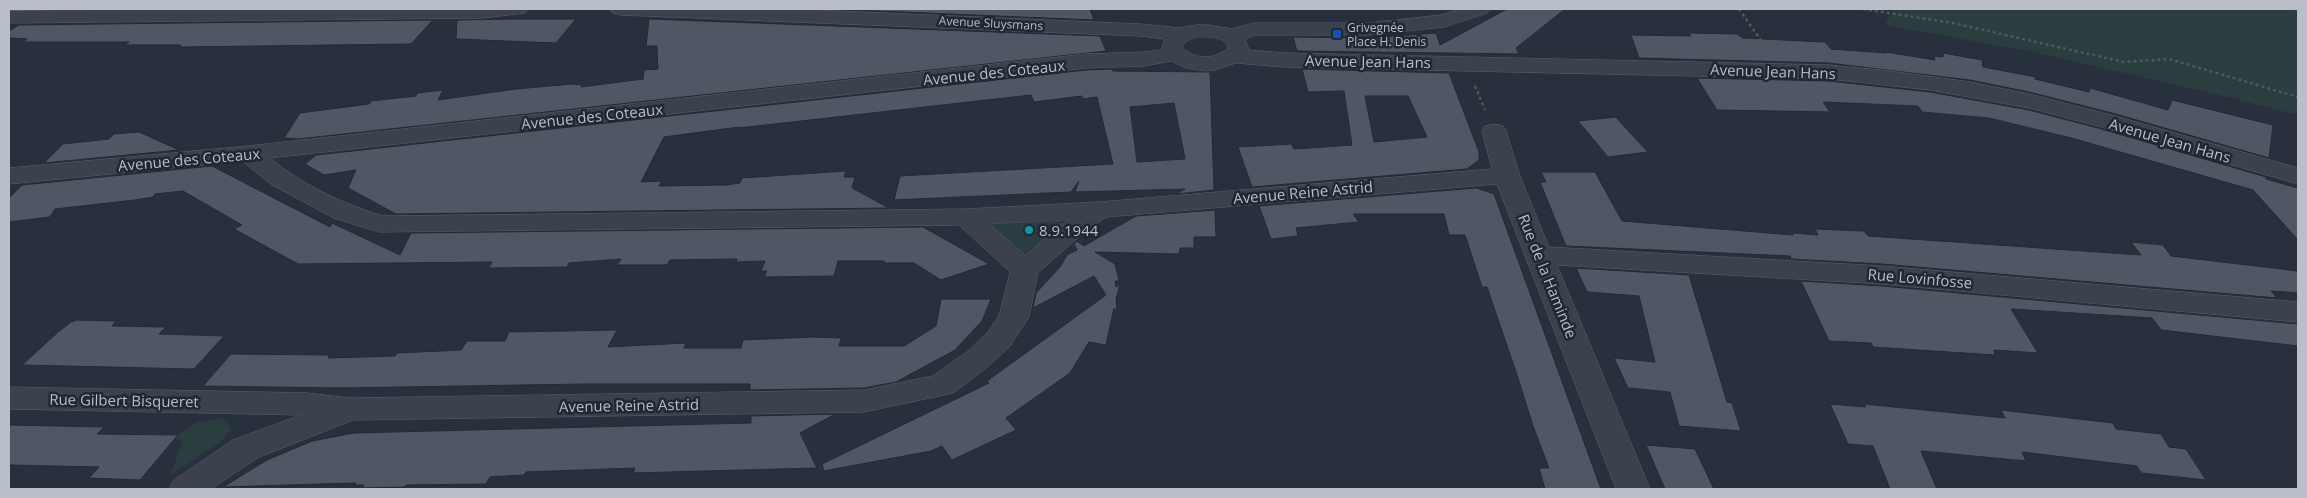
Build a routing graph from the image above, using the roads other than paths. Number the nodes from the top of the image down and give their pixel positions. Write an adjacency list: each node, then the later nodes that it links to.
1 (518, 9): 4 (street)
2 (620, 9): 5 (street, Avenue Sluysmans)
3 (1480, 9): 6 (street)
4 (9, 17)
5 (1178, 44): 6 (street, Avenue des Coteaux); 6 (street); 8 (street, Avenue des Coteaux)
6 (1233, 46): 11 (street, Avenue Jean Hans)
7 (1494, 131): 10 (street, Rue de la Haminde)
8 (248, 153): 9 (street, Avenue des Coteaux); 13 (street, Avenue Reine Astrid)
9 (9, 176)
10 (1507, 176): 12 (street, Avenue Reine Astrid); 14 (street, Rue de la Haminde)
11 (2298, 176)
12 (1099, 210): 13 (street, Avenue Reine Astrid); 15 (street)
13 (966, 217): 15 (street)
14 (1540, 255): 16 (street, Rue Lovinfosse); 22 (street, Rue de la Haminde)
15 (1025, 270): 19 (street, Avenue Reine Astrid)
16 (2298, 312)
17 (9, 398): 18 (street, Rue Gilbert Bisqueret)
18 (239, 403): 19 (street, Rue Gilbert Bisqueret); 20 (street)
19 (350, 409): 20 (street, Avenue Reine Astrid)
20 (245, 449): 21 (street, Avenue Reine Astrid)
21 (186, 489)
22 (1633, 489)

